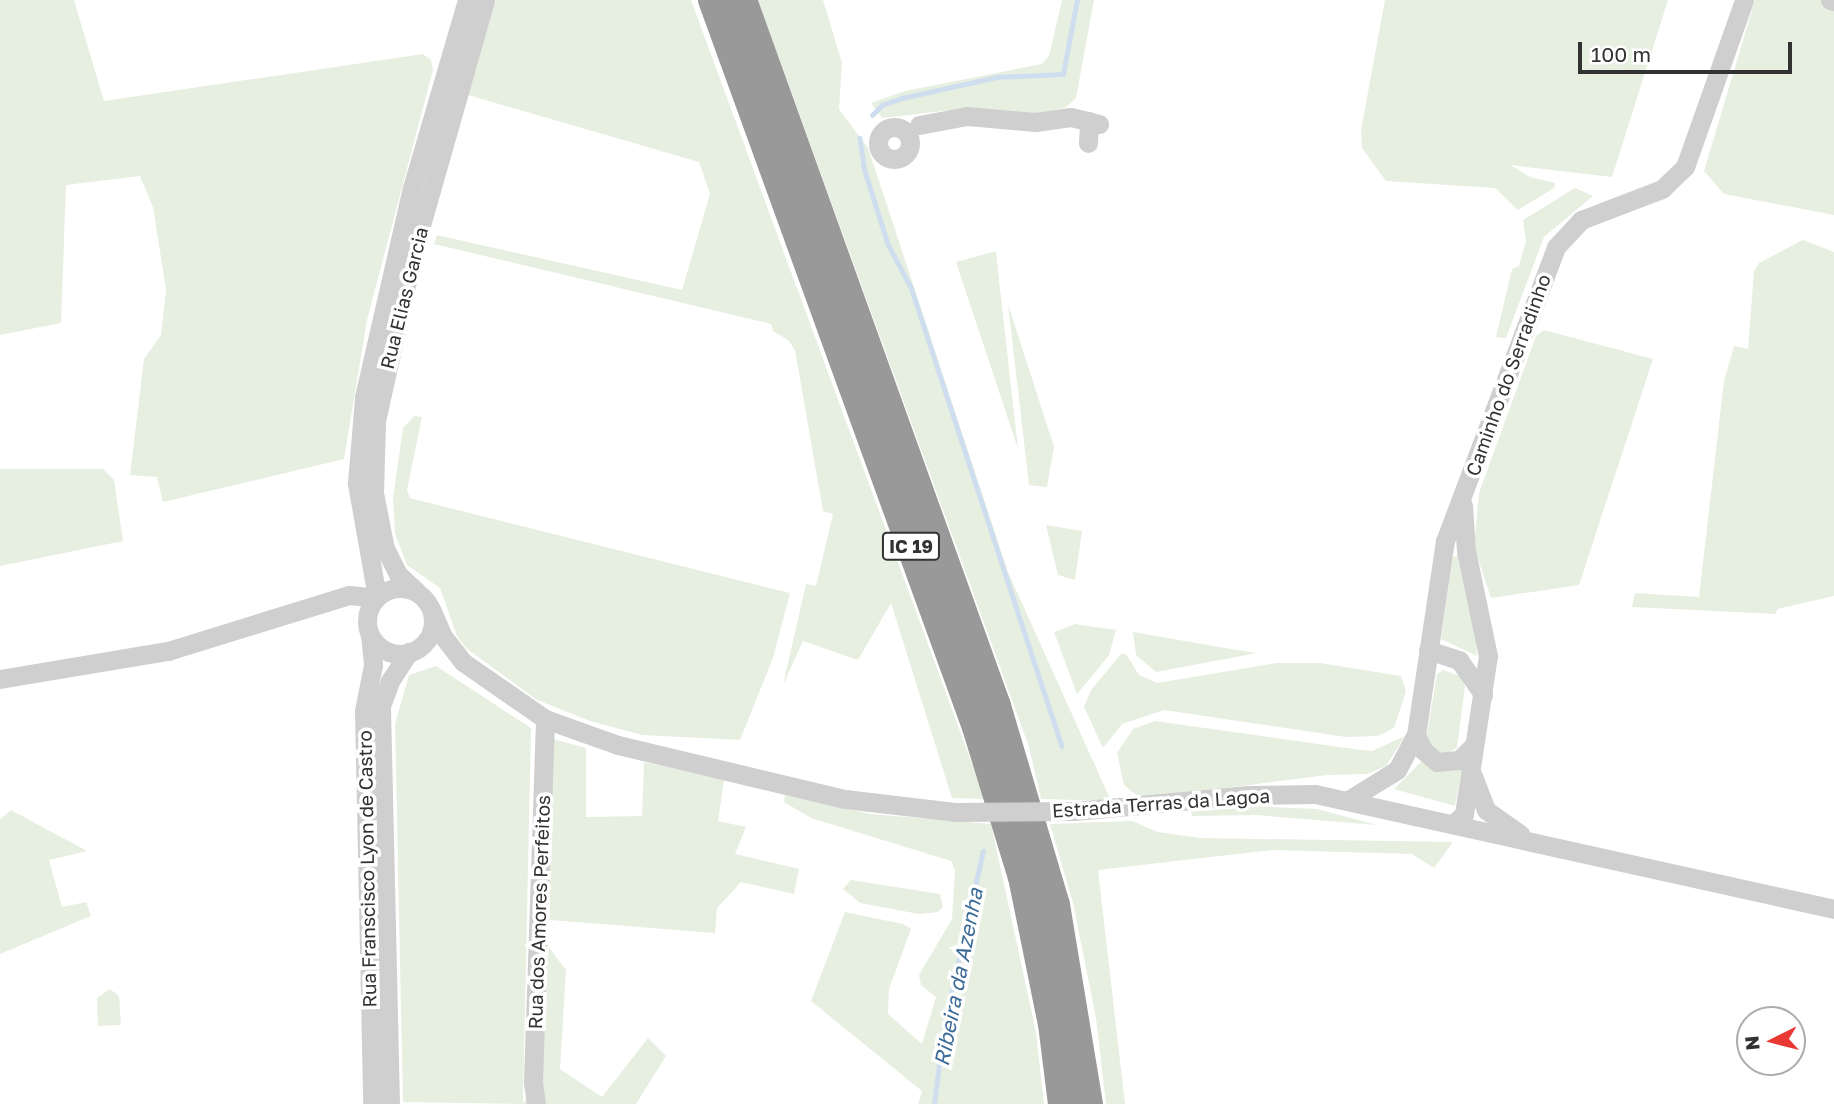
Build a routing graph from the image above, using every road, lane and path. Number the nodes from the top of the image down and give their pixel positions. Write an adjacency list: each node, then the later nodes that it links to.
1 (467, 0): 9 (street, Rua Elias Garcia)
2 (485, 0): 10 (street, Rua Elias Garcia)
3 (713, 0): 30 (highway, IC 19)
4 (742, 0): 31 (highway, IC 19)
5 (1744, 0): 8 (street, Caminho do Serradinho)
6 (919, 125): 7 (street)
7 (1088, 143)
8 (1464, 493): 15 (street, Caminho do Serradinho); 19 (street)
9 (369, 553): 11 (street); 12 (street, Rua Elias Garcia)
10 (416, 591): 12 (street); 13 (street)
11 (344, 596): 12 (street); 14 (street); 18 (street)
12 (376, 598): 14 (street)
13 (432, 611): 16 (street); 17 (street, Estrada Terras da Lagoa)
14 (369, 626): 16 (street); 27 (street, Rua Franscisco Lyon de Castro)
15 (1428, 650): 19 (street); 21 (street, Caminho do Serradinho)
16 (411, 652): 17 (street, Estrada Terras da Lagoa); 28 (street, Rua Franscisco Lyon de Castro)
17 (463, 663): 20 (street, Estrada Terras da Lagoa)
18 (0, 679)
19 (1483, 694): 22 (street)
20 (545, 719): 23 (street, Estrada Terras da Lagoa, bridge); 29 (street, Rua dos Amores Perfeitos)
21 (1416, 735): 22 (street); 23 (street, Caminho do Serradinho)
22 (1472, 754): 24 (street); 25 (street)
23 (1350, 799): 24 (street, Estrada Terras da Lagoa)
24 (1453, 824): 25 (street, Estrada Terras da Lagoa)
25 (1550, 847): 26 (street, Estrada Terras da Lagoa)
26 (1834, 909)
27 (372, 1104)
28 (390, 1104)
29 (536, 1104)
30 (1063, 1104)
31 (1088, 1104)

